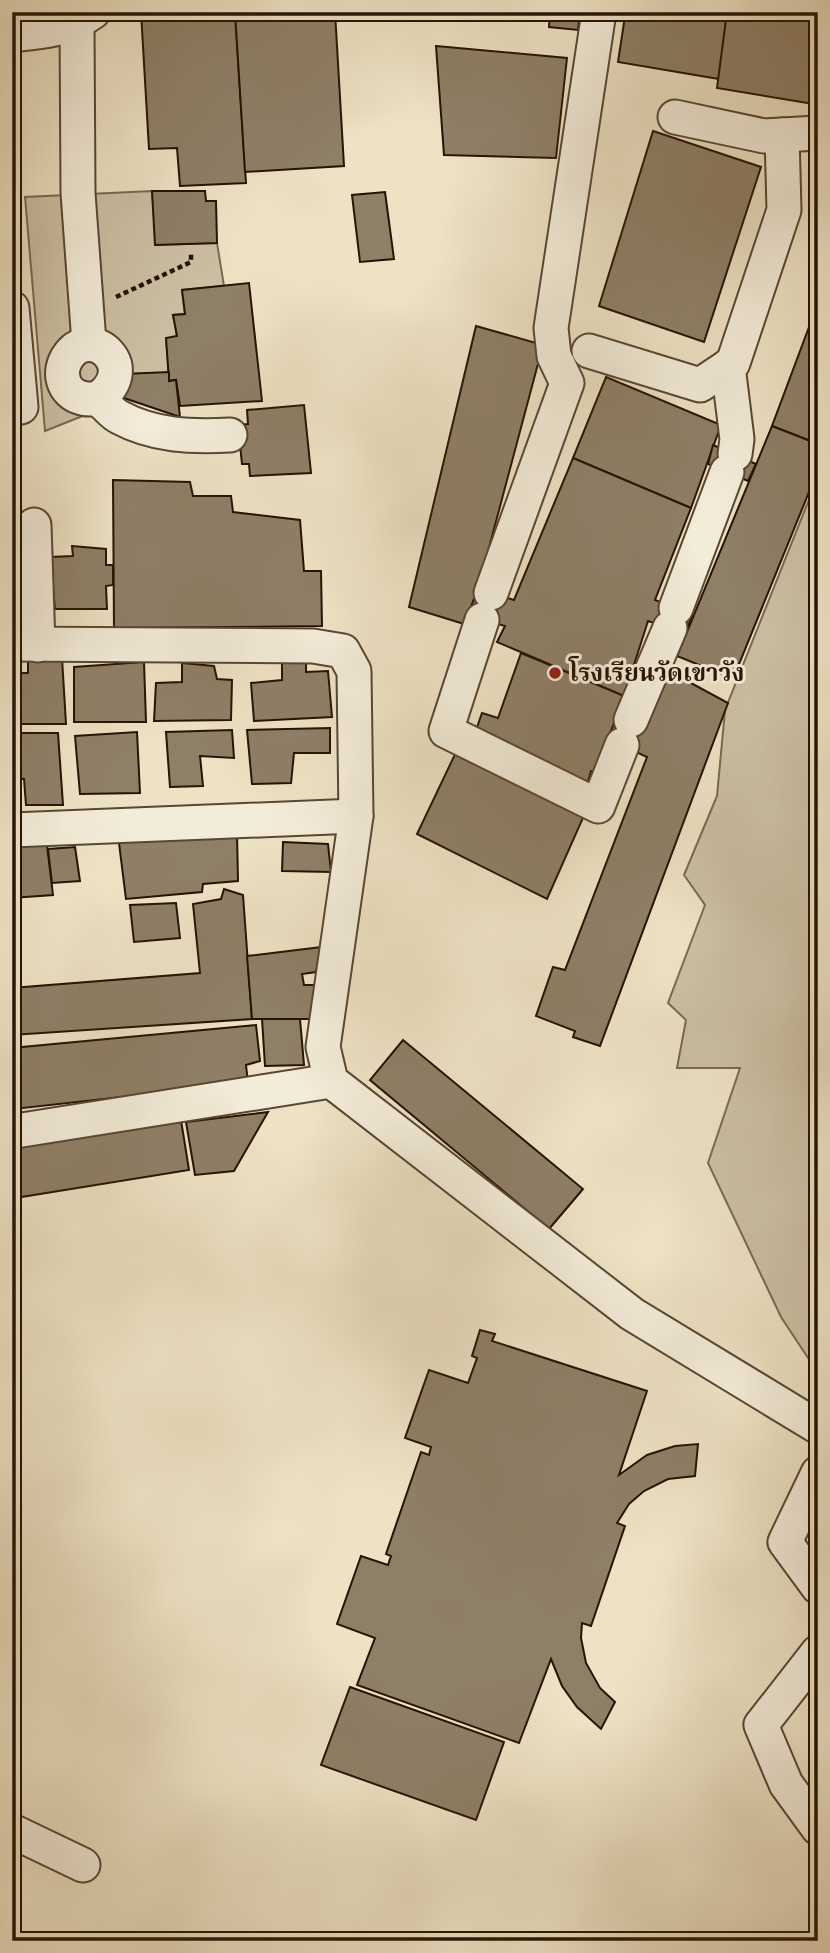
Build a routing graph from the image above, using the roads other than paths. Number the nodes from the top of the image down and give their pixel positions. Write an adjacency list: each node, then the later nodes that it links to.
1 (599, 12): 9 (street)
2 (85, 18): 3 (street); 11 (street)
3 (12, 35)
4 (675, 117): 6 (street)
5 (818, 133): 6 (street)
6 (782, 135): 9 (street)
7 (12, 308): 10 (street)
8 (589, 351): 9 (street)
9 (728, 366)
10 (21, 407)
11 (230, 435)
12 (34, 525): 13 (street)
13 (25, 645): 14 (street)
14 (356, 816): 15 (street); 16 (street)
15 (12, 830)
16 (331, 1081): 17 (street); 18 (street)
17 (22, 1130)
18 (818, 1427)
19 (818, 1473): 20 (street)
20 (818, 1587)
21 (818, 1652): 22 (street)
22 (818, 1828)
23 (12, 1831): 24 (street)
24 (83, 1865)

